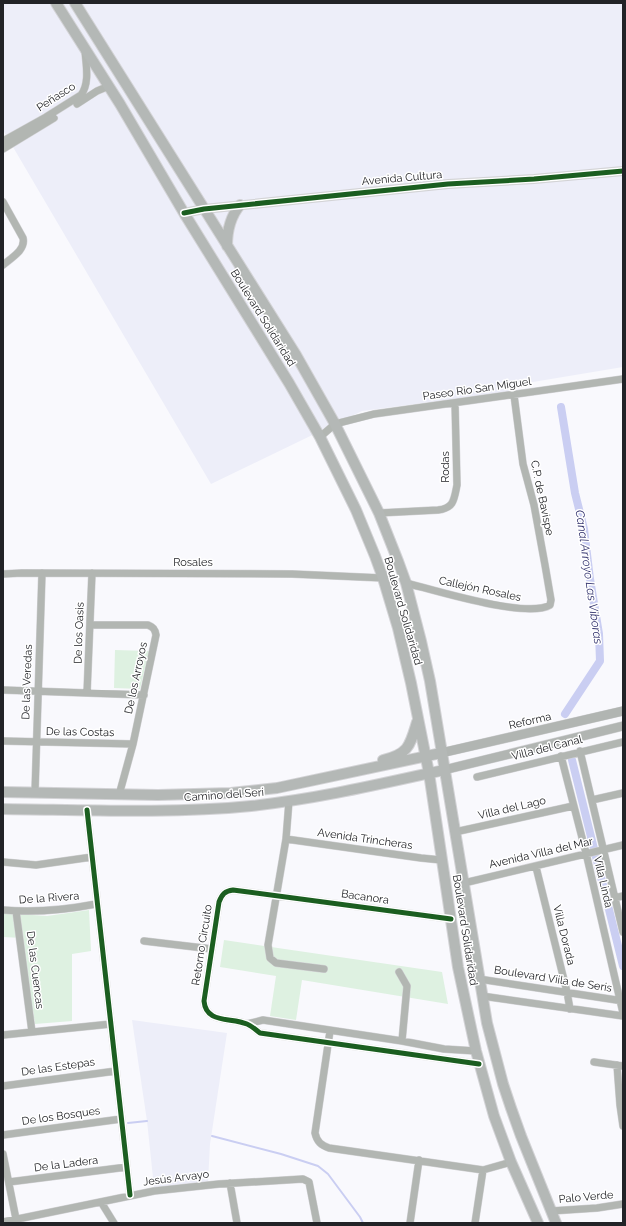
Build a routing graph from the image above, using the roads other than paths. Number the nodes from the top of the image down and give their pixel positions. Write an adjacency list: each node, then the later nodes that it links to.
1 (56, 3): 3 (main road, Boulevard Solidaridad)
2 (78, 5): 12 (main road, Boulevard Solidaridad)
3 (85, 50): 4 (main road, Boulevard Solidaridad); 5 (street, Peñasco)
4 (108, 86): 5 (street, Peñasco); 13 (main road, Boulevard Solidaridad)
5 (83, 97): 6 (street, Peñasco)
6 (48, 119): 7 (street, Peñasco); 8 (street, Peñasco)
7 (3, 141)
8 (3, 149)
9 (623, 171): 11 (street, Avenida Cultura)
10 (3, 202): 15 (street)
11 (240, 205): 12 (street, Avenida Cultura); 14 (main road)
12 (204, 209): 13 (street, Avenida Cultura); 14 (main road, Boulevard Solidaridad)
13 (184, 213): 20 (main road, Boulevard Solidaridad)
14 (227, 246): 19 (main road, Boulevard Solidaridad)
15 (3, 265)
16 (623, 379): 17 (street, Paseo Rio San Miguel)
17 (514, 395): 18 (street, Paseo Rio San Miguel); 27 (street, C.P. de Bavispe)
18 (455, 403): 19 (street, Paseo Rio San Miguel); 21 (street, Rodas)
19 (335, 424): 20 (street); 21 (main road, Boulevard Solidaridad)
20 (320, 437): 25 (main road, Boulevard Solidaridad)
21 (379, 513): 26 (main road, Boulevard Solidaridad)
22 (42, 573): 23 (street, Rosales); 24 (street, Rosales); 30 (street, De las Veredas)
23 (92, 573): 25 (street, Rosales); 28 (street, De los Oasis)
24 (3, 574)
25 (383, 578): 34 (main road, Boulevard Solidaridad)
26 (406, 583): 27 (street, Callejón Rosales); 41 (main road, Boulevard Solidaridad)
27 (550, 605)
28 (90, 625): 31 (street, De los Oasis); 32 (street, De los Arroyos)
29 (3, 690): 30 (street)
30 (37, 691): 31 (street); 37 (street, De las Veredas)
31 (87, 693): 32 (street)
32 (144, 695): 39 (street, De los Arroyos)
33 (623, 711): 41 (main road, Reforma)
34 (418, 720): 42 (main road, Boulevard Solidaridad); 47 (main road)
35 (623, 726): 44 (main road)
36 (3, 741): 37 (street, De las Costas)
37 (36, 742): 39 (street, De las Costas); 49 (street, De las Veredas)
38 (623, 742): 40 (street, Villa del Canal)
39 (133, 744): 51 (street, De los Arroyos)
40 (580, 751): 43 (street, Villa del Canal); 52 (street, Villa Linda)
41 (442, 753): 42 (main road, Camino del Seri); 44 (main road, Boulevard Solidaridad)
42 (425, 756): 45 (main road, Boulevard Solidaridad); 47 (main road, Camino del Seri)
43 (561, 756): 46 (street, Villa del Canal); 54 (street, Villa Linda)
44 (444, 770): 45 (main road, Camino del Seri); 57 (main road, Boulevard Solidaridad)
45 (429, 773): 53 (main road, Camino del Seri); 63 (main road, Boulevard Solidaridad)
46 (477, 776)
47 (322, 779): 51 (main road, Camino del Seri)
48 (3, 792): 49 (main road, Camino del Seri)
49 (34, 792): 51 (main road, Camino del Seri)
50 (623, 793): 52 (street)
51 (119, 795)
52 (592, 800): 60 (street, Villa Linda)
53 (289, 801): 56 (main road, Camino del Seri); 58 (street)
54 (573, 806): 57 (street, Villa del Lago); 61 (street, Villa Linda)
55 (3, 809): 56 (main road, Camino del Seri)
56 (87, 810): 62 (street)
57 (455, 832): 66 (main road, Boulevard Solidaridad)
58 (286, 839): 63 (street, Avenida Trincheras); 67 (street)
59 (623, 845): 60 (street, Avenida Villa del Mar)
60 (603, 850): 61 (street, Avenida Villa del Mar); 69 (street, Villa Linda)
61 (586, 853): 65 (street, Avenida Villa del Mar); 82 (street, Villa Linda)
62 (92, 857): 64 (street); 70 (street)
63 (441, 860): 73 (main road, Boulevard Solidaridad)
64 (3, 862)
65 (536, 867): 66 (street, Avenida Villa del Mar); 80 (street, Villa Dorada)
66 (464, 882): 79 (main road, Boulevard Solidaridad)
67 (276, 894): 73 (street, Bacanora); 76 (street, Retorno Circuito); 77 (street)
68 (623, 896): 69 (street)
69 (614, 898): 74 (street, Villa Linda)
70 (96, 904): 72 (street, De la Rivera); 85 (street)
71 (3, 910): 72 (street, De la Rivera)
72 (16, 911): 88 (street, De las Cuencas)
73 (451, 919): 93 (main road, Boulevard Solidaridad)
74 (623, 932)
75 (144, 941): 76 (street)
76 (212, 949): 86 (street, Retorno Circuito)
77 (324, 969)
78 (399, 972): 90 (street)
79 (479, 978): 80 (street, Boulevard Viila de Seris); 81 (main road, Boulevard Solidaridad)
80 (567, 992): 82 (street, Boulevard Viila de Seris); 83 (street, Villa Dorada)
81 (482, 996): 83 (street); 113 (main road, Boulevard Solidaridad)
82 (622, 1000): 84 (street, Villa Linda)
83 (570, 1008): 84 (street)
84 (623, 1014)
85 (110, 1024): 88 (street); 98 (street)
86 (247, 1024): 87 (street); 91 (street)
87 (330, 1031): 90 (street); 91 (street)
88 (32, 1032): 89 (street)
89 (3, 1035)
90 (402, 1041): 92 (street)
91 (328, 1043): 94 (street); 104 (street)
92 (444, 1048): 93 (street); 94 (street)
93 (476, 1051): 96 (main road, Boulevard Solidaridad)
94 (443, 1060): 96 (street)
95 (594, 1062): 97 (street)
96 (479, 1064): 105 (main road, Boulevard Solidaridad)
97 (620, 1065): 101 (street)
98 (116, 1071): 99 (street, De las Estepas); 100 (street)
99 (3, 1086)
100 (121, 1119): 102 (street, De los Bosques); 106 (street)
101 (623, 1126)
102 (3, 1135)
103 (3, 1154): 108 (street)
104 (419, 1160): 107 (street); 119 (street)
105 (511, 1162): 107 (street); 121 (main road, Boulevard Solidaridad)
106 (126, 1167): 108 (street, De la Ladera); 110 (street)
107 (483, 1170): 120 (street)
108 (6, 1177): 114 (street)
109 (230, 1183): 110 (street, Jesús Arvayo); 117 (street); 118 (street, Jesús Arvayo)
110 (130, 1195): 111 (street, Jesús Arvayo)
111 (101, 1202): 114 (street, Jesús Arvayo); 116 (street)
112 (623, 1204): 113 (street, Palo Verde)
113 (550, 1211): 122 (main road, Boulevard Solidaridad)
114 (16, 1219): 115 (street, Jesús Arvayo)
115 (3, 1222)
116 (114, 1223)
117 (237, 1223)
118 (317, 1223)
119 (410, 1223)
120 (474, 1223)
121 (538, 1223)
122 (556, 1223)

